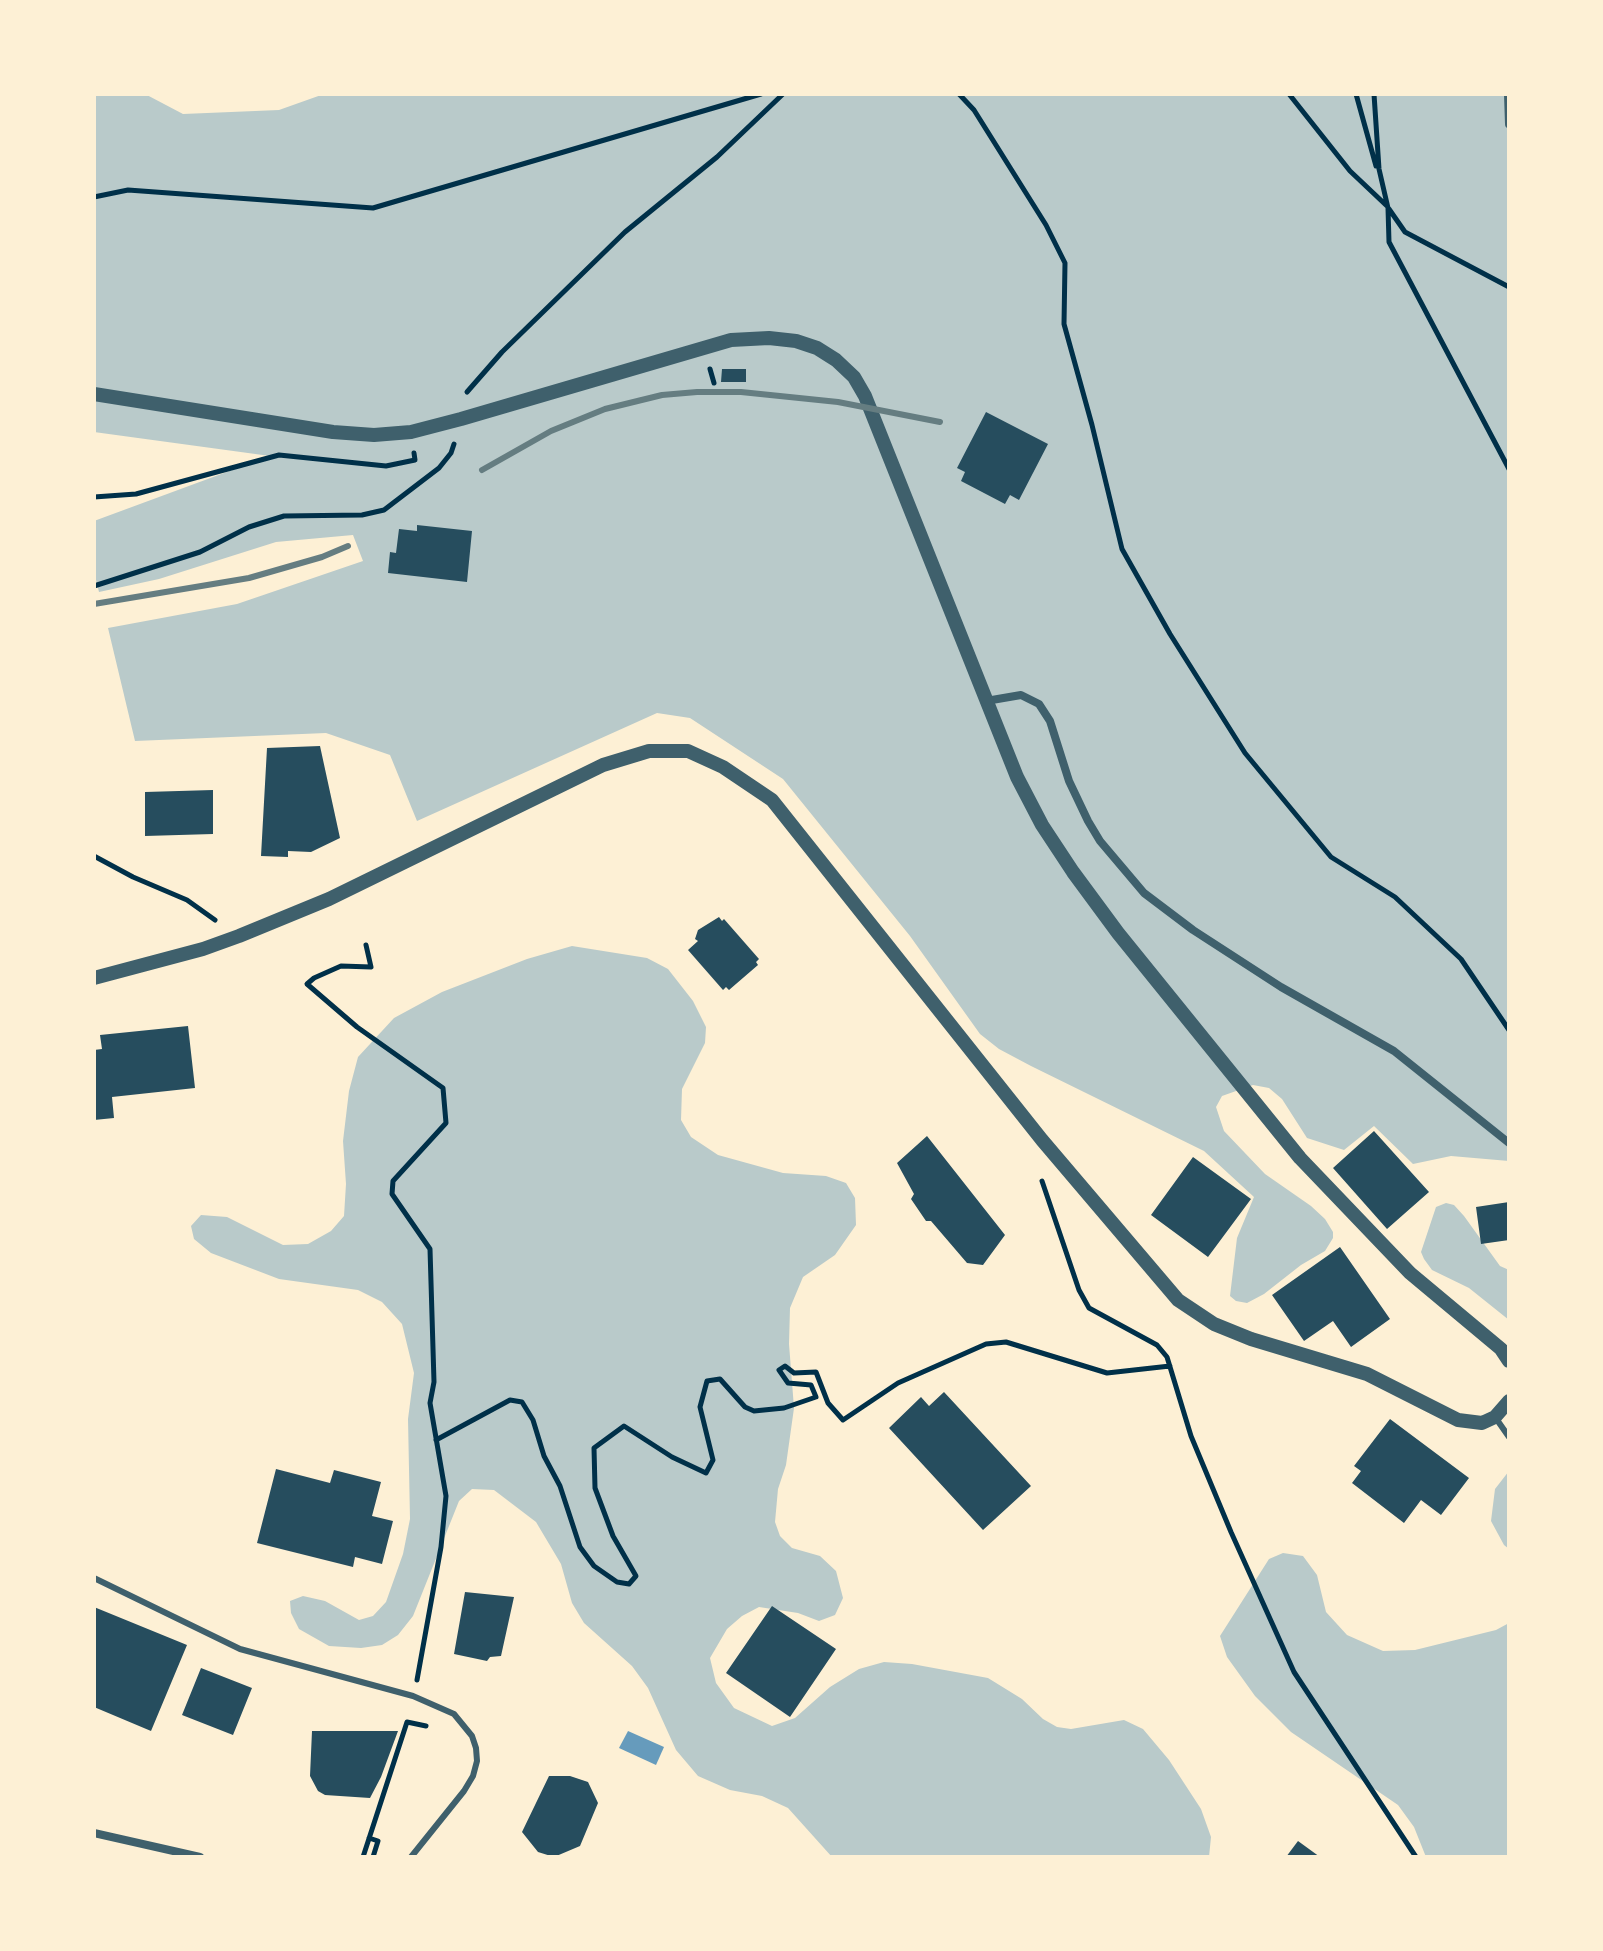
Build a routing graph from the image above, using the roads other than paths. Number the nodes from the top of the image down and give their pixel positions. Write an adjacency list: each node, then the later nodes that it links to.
1 (1508, 94): 2 (street)
2 (1509, 124)
3 (94, 394): 4 (street)
4 (986, 701): 6 (street); 7 (street)
5 (94, 978): 9 (street)
6 (1509, 1143)
7 (1509, 1361)
8 (1509, 1401): 9 (street)
9 (1495, 1417): 10 (lane)
10 (1509, 1437)
11 (94, 1578): 14 (lane)
12 (94, 1833): 13 (street)
13 (200, 1857)
14 (411, 1857)

